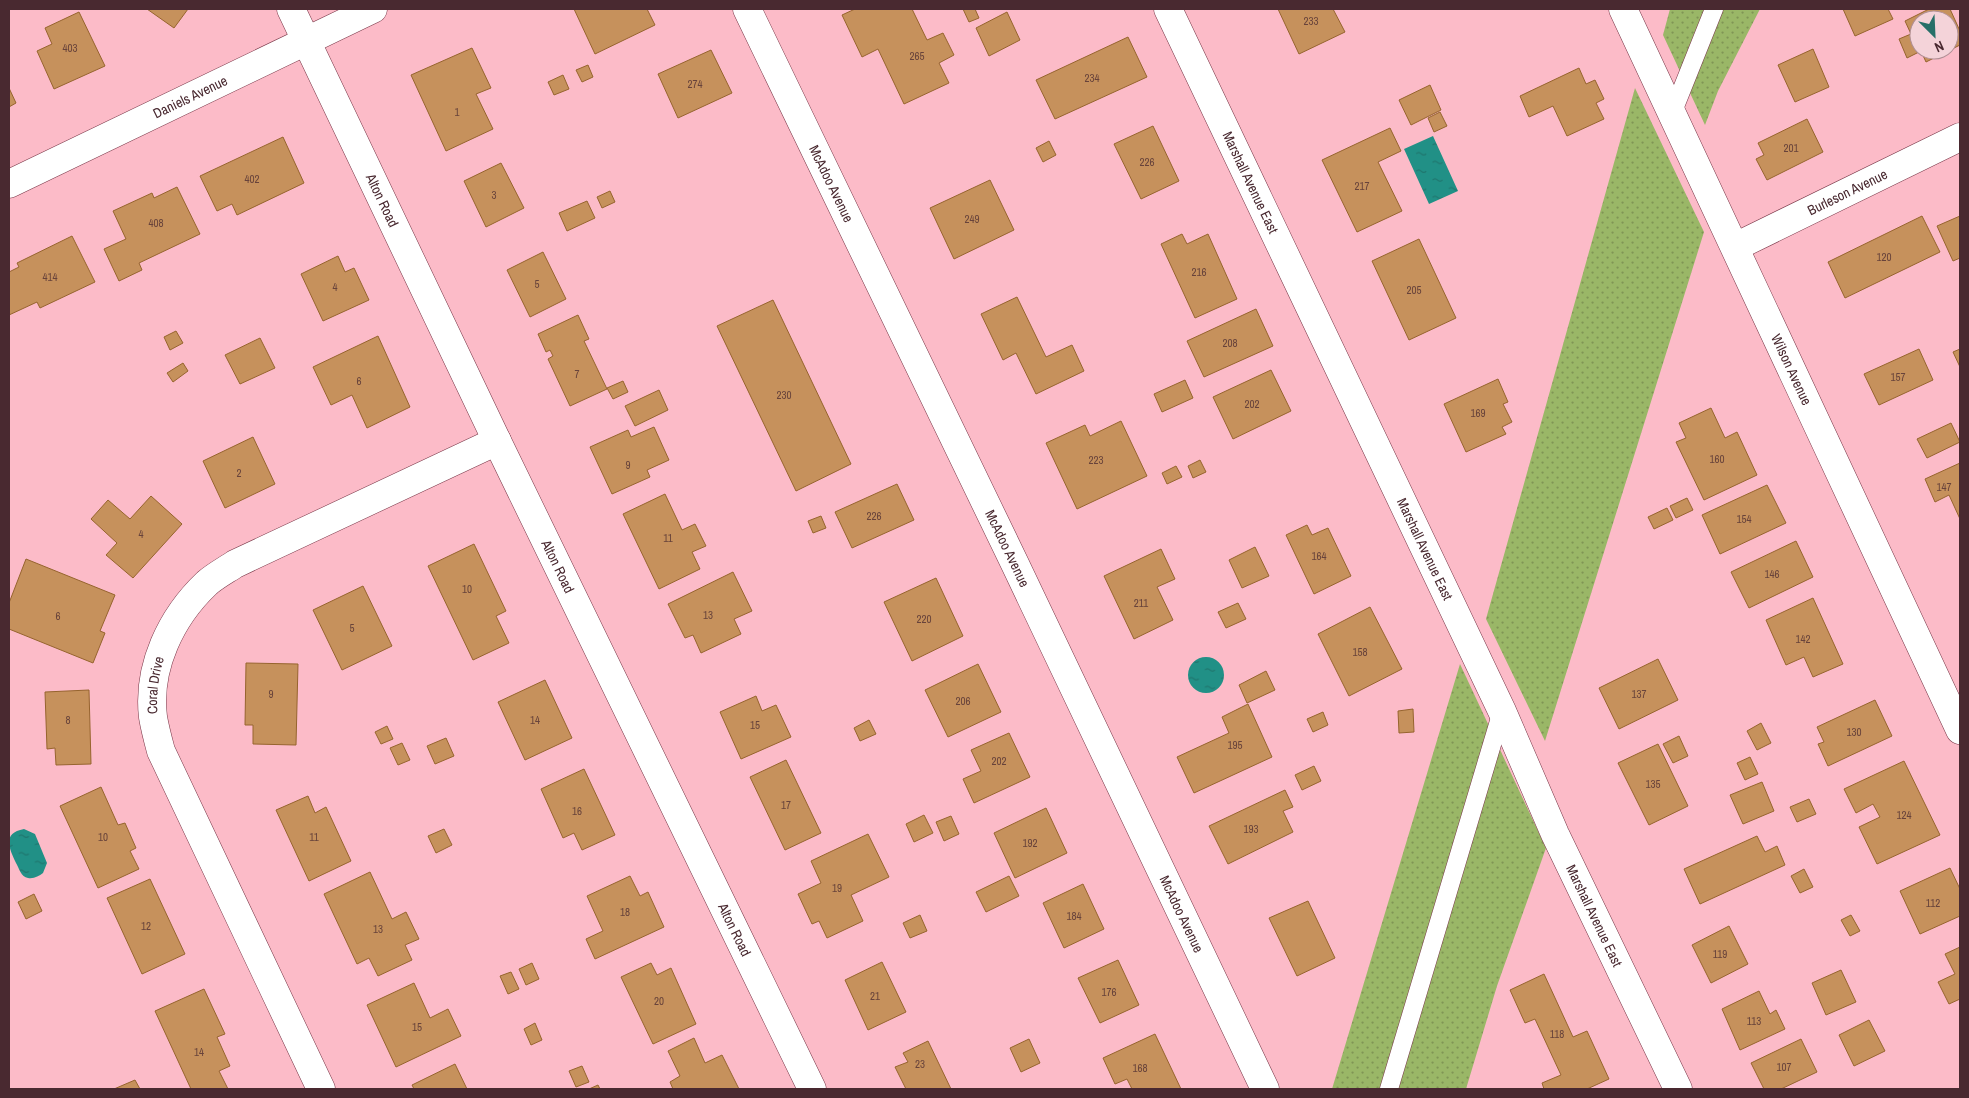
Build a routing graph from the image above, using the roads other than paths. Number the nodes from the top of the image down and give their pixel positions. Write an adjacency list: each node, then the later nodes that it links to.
1 (291, 9): 7 (street, Alton Road)
2 (373, 9): 7 (street, Daniels Avenue)
3 (747, 9): 17 (street, McAdoo Avenue)
4 (1168, 9): 13 (street, Marshall Avenue East)
5 (1623, 9): 8 (street, Wilson Avenue)
6 (1714, 9): 8 (lane)
7 (306, 40): 10 (street, Daniels Avenue); 12 (street, Alton Road)
8 (1672, 114): 11 (street, Wilson Avenue)
9 (1960, 137): 11 (street, Burleson Avenue)
10 (9, 184)
11 (1735, 247): 14 (street, Wilson Avenue)
12 (497, 441): 15 (street, Coral Drive); 16 (street, Alton Road)
13 (1502, 711): 18 (lane); 19 (street, Marshall Avenue East)
14 (1960, 730)
15 (321, 1089)
16 (812, 1089)
17 (1265, 1089)
18 (1389, 1089)
19 (1678, 1089)

